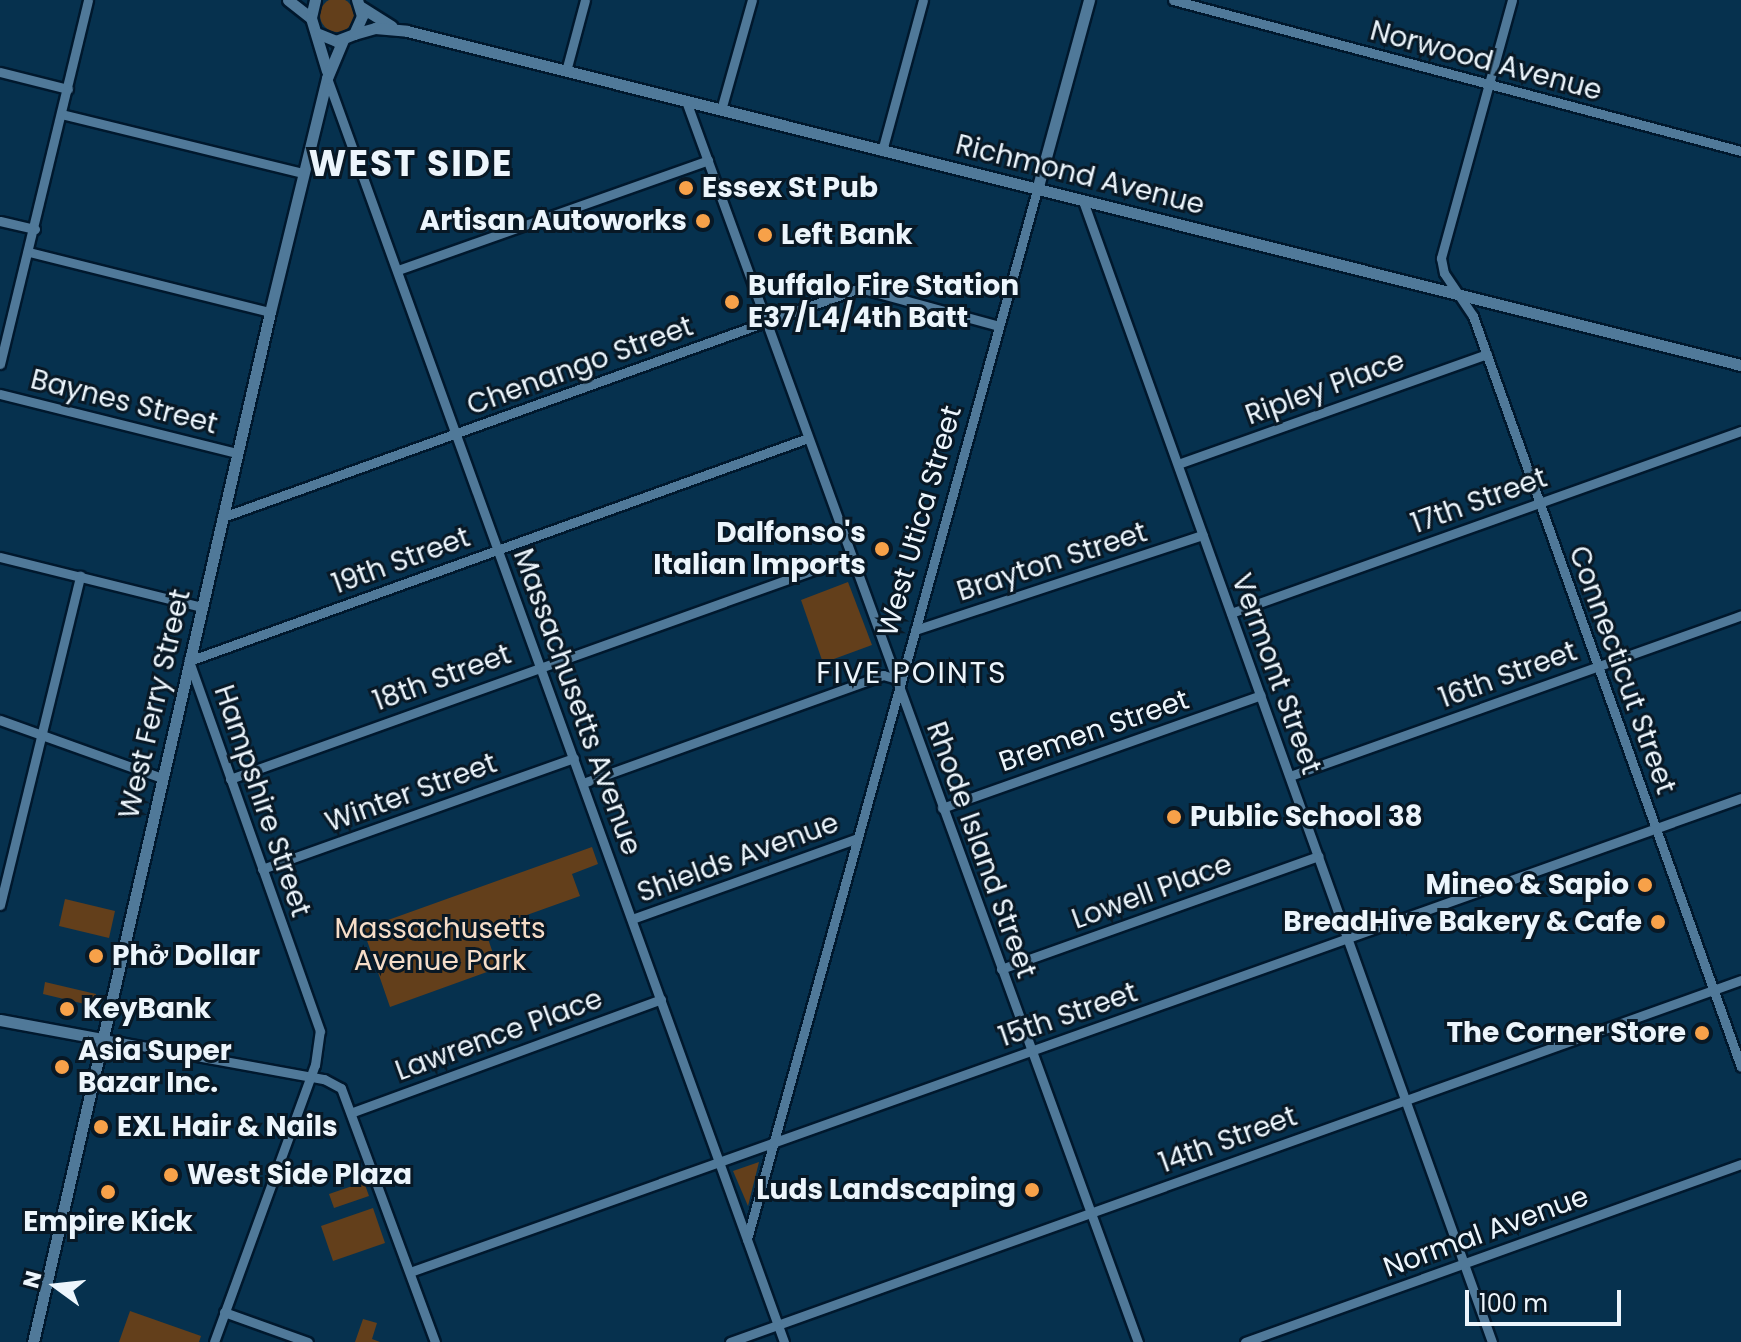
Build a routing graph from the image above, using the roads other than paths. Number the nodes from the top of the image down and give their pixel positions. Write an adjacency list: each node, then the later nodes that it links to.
1 (88, 0): 20 (street)
2 (288, 0): 11 (street)
3 (315, 0): 11 (street)
4 (585, 0): 16 (street)
5 (752, 0): 22 (street)
6 (923, 0): 24 (street)
7 (1089, 0): 28 (street, West Utica Street)
8 (1173, 0): 19 (street, Norwood Avenue)
9 (1512, 0): 19 (street, Connecticut Street)
10 (359, 4): 12 (street, Richmond Avenue); 14 (street)
11 (311, 18): 13 (street, West Ferry Street)
12 (407, 31): 14 (street, Richmond Avenue); 16 (street, Richmond Avenue)
13 (319, 34): 15 (street); 18 (street, West Ferry Street)
14 (354, 34): 15 (street)
15 (343, 40): 18 (street, West Ferry Street)
16 (566, 71): 21 (street, Richmond Avenue)
17 (0, 72): 20 (street)
18 (327, 78): 27 (street, West Ferry Street); 33 (street, Massachusetts Avenue)
19 (1489, 86): 25 (street, Norwood Avenue); 34 (street, Connecticut Street)
20 (68, 89): 23 (street)
21 (686, 101): 22 (street, Richmond Avenue); 26 (street, Rhode Island Street)
22 (721, 110): 24 (street, Richmond Avenue)
23 (61, 114): 27 (street); 31 (street)
24 (882, 151): 28 (street, Richmond Avenue)
25 (1741, 151)
26 (708, 160): 33 (street); 36 (street, Rhode Island Street)
27 (303, 173): 35 (street, West Ferry Street)
28 (1037, 190): 29 (street, Richmond Avenue); 37 (street, West Utica Street)
29 (1083, 201): 34 (street, Richmond Avenue); 46 (street, Vermont Street)
30 (0, 221): 31 (street)
31 (35, 229): 32 (street)
32 (29, 252): 35 (street); 39 (street)
33 (398, 270): 43 (street, Massachusetts Avenue)
34 (1453, 293): 38 (street, Connecticut Street); 40 (street, Richmond Avenue)
35 (270, 312): 45 (street, West Ferry Street)
36 (766, 322): 37 (street, Chenango Street); 43 (street, Chenango Street); 44 (street, Rhode Island Street)
37 (999, 326): 57 (street, West Utica Street)
38 (1487, 354): 46 (street, Ripley Place); 47 (street, Connecticut Street)
39 (0, 364)
40 (1741, 365)
41 (0, 394): 45 (street, Baynes Street)
42 (1741, 431): 47 (street, 17th Street)
43 (457, 434): 48 (street, Chenango Street); 50 (street, Massachusetts Avenue)
44 (808, 438): 50 (street, 19th Street); 52 (street, Rhode Island Street)
45 (237, 453): 48 (street, West Ferry Street)
46 (1178, 464): 49 (street, Vermont Street)
47 (1540, 503): 55 (street, 17th Street); 60 (street, Connecticut Street)
48 (223, 517): 54 (street, West Ferry Street)
49 (1203, 535): 55 (street, Vermont Street); 57 (street, Brayton Street)
50 (499, 549): 58 (street, 19th Street); 59 (street, Massachusetts Avenue)
51 (0, 557): 53 (street)
52 (850, 557): 59 (street, 18th Street); 61 (street, Rhode Island Street)
53 (80, 576): 54 (street); 64 (street)
54 (202, 607): 58 (street, West Ferry Street)
55 (1231, 613): 62 (street, Vermont Street)
56 (1741, 615): 60 (street, 16th Street)
57 (915, 630): 61 (street, West Utica Street)
58 (189, 661): 67 (street, West Ferry Street); 68 (street, Hampshire Street)
59 (541, 666): 65 (street, Massachusetts Avenue); 68 (street, 18th Street)
60 (1598, 666): 66 (street, 16th Street); 72 (street, Connecticut Street)
61 (900, 680): 69 (street); 71 (street, Rhode Island Street); 73 (street, West Utica Street)
62 (1261, 695): 66 (street, Vermont Street); 71 (street, Bremen Street)
63 (0, 720): 64 (street)
64 (41, 735): 67 (street); 76 (street)
65 (574, 758): 69 (street, Massachusetts Avenue); 75 (street, Winter Street)
66 (1290, 776): 74 (street, Vermont Street)
67 (162, 778): 84 (street, West Ferry Street)
68 (230, 779): 75 (street, Hampshire Street)
69 (583, 783): 77 (street, Massachusetts Avenue)
70 (1741, 798): 72 (street, 15th Street)
71 (942, 808): 79 (street, Rhode Island Street)
72 (1656, 829): 78 (street, 15th Street); 81 (street, Connecticut Street)
73 (858, 838): 77 (street, Shields Avenue); 90 (street, West Utica Street)
74 (1318, 856): 78 (street, Vermont Street); 79 (street, Lowell Place)
75 (262, 869): 87 (street, Hampshire Street)
76 (0, 905)
77 (632, 919): 82 (street, Massachusetts Avenue)
78 (1348, 939): 85 (street, 15th Street); 88 (street, Vermont Street)
79 (1001, 969): 85 (street, Rhode Island Street)
80 (1741, 980): 81 (street, 14th Street)
81 (1713, 990): 86 (street, Connecticut Street); 88 (street, 14th Street)
82 (661, 999): 89 (street, Lawrence Place); 91 (street, Massachusetts Avenue)
83 (0, 1021): 84 (street)
84 (103, 1039): 87 (street); 99 (street, West Ferry Street)
85 (1031, 1051): 90 (street, 15th Street); 93 (street, Rhode Island Street)
86 (1741, 1067)
87 (310, 1077): 89 (street); 97 (street, Hampshire Street)
88 (1405, 1100): 93 (street, 14th Street); 95 (street, Vermont Street)
89 (353, 1112): 96 (street)
90 (774, 1143): 91 (street, 15th Street); 94 (street, West Utica Street)
91 (720, 1163): 94 (street, Massachusetts Avenue); 96 (street, 15th Street)
92 (1741, 1164): 95 (street, Normal Avenue)
93 (1092, 1212): 98 (street, 14th Street); 105 (street, Rhode Island Street)
94 (747, 1239): 98 (street, Massachusetts Avenue)
95 (1464, 1263): 106 (street, Normal Avenue); 107 (street, Vermont Street)
96 (410, 1272): 102 (street)
97 (224, 1312): 100 (street, Hampshire Street); 101 (street)
98 (778, 1324): 103 (street, 14th Street); 104 (street, Massachusetts Avenue)
99 (33, 1342)
100 (214, 1342)
101 (308, 1342)
102 (435, 1342)
103 (730, 1342)
104 (784, 1342)
105 (1138, 1342)
106 (1245, 1342)
107 (1492, 1342)

